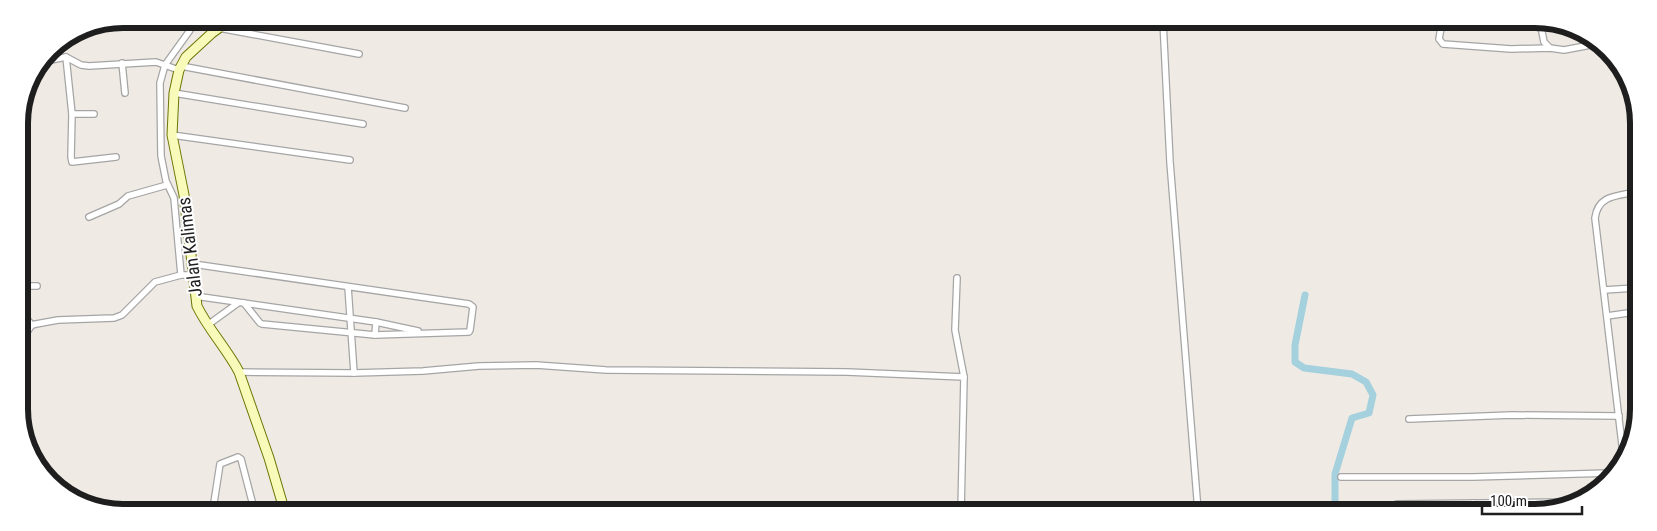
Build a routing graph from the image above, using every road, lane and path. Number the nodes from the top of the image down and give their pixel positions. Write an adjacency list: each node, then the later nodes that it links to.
1 (192, 28): 12 (street)
2 (219, 28): 8 (street); 12 (street, Jalan Kalimas)
3 (1163, 28): 56 (street)
4 (1441, 28): 7 (street)
5 (1541, 28): 7 (street)
6 (1589, 45): 7 (street)
7 (1550, 48)
8 (359, 54)
9 (66, 57): 10 (street); 11 (street); 16 (street)
10 (51, 60)
11 (122, 63): 12 (street); 13 (street)
12 (174, 68): 14 (street, Jalan Kalimas); 15 (street); 22 (street)
13 (125, 93)
14 (174, 94): 18 (street); 19 (street, Jalan Kalimas)
15 (405, 108)
16 (72, 114): 17 (street); 20 (street)
17 (94, 114)
18 (363, 124)
19 (172, 135): 21 (street); 25 (street, Jalan Kalimas)
20 (116, 157)
21 (350, 160)
22 (167, 185): 24 (street); 26 (street)
23 (1630, 193): 32 (street)
24 (89, 217)
25 (193, 264): 26 (street, Jalan Kalimas); 30 (street)
26 (187, 275): 33 (street, Jalan Kalimas); 41 (street)
27 (957, 278): 48 (street)
28 (28, 286): 29 (street)
29 (37, 286)
30 (348, 287): 37 (street); 43 (street)
31 (1630, 288): 32 (street)
32 (1607, 290): 36 (street)
33 (195, 296): 34 (street); 40 (street, Jalan Kalimas)
34 (241, 303): 37 (street); 40 (street); 44 (street)
35 (1630, 313): 36 (street)
36 (1611, 315): 49 (street)
37 (349, 318): 39 (street); 44 (street)
38 (28, 320): 41 (street)
39 (376, 322): 43 (street); 45 (street)
40 (208, 324): 46 (street, Jalan Kalimas)
41 (32, 325): 42 (street)
42 (28, 331)
43 (427, 333): 45 (street)
44 (352, 334): 45 (street); 47 (street)
45 (375, 335)
46 (239, 372): 47 (street); 61 (street, Jalan Kalimas)
47 (354, 373): 48 (street)
48 (964, 377): 55 (street)
49 (1619, 416): 50 (street); 51 (street)
50 (1409, 419)
51 (1622, 445)
52 (1604, 473): 53 (street)
53 (1341, 478)
54 (1551, 502): 58 (street)
55 (961, 503)
56 (1197, 503)
57 (1469, 503): 58 (street)
58 (1473, 503)
59 (214, 504): 60 (street)
60 (253, 504)
61 (282, 504)

